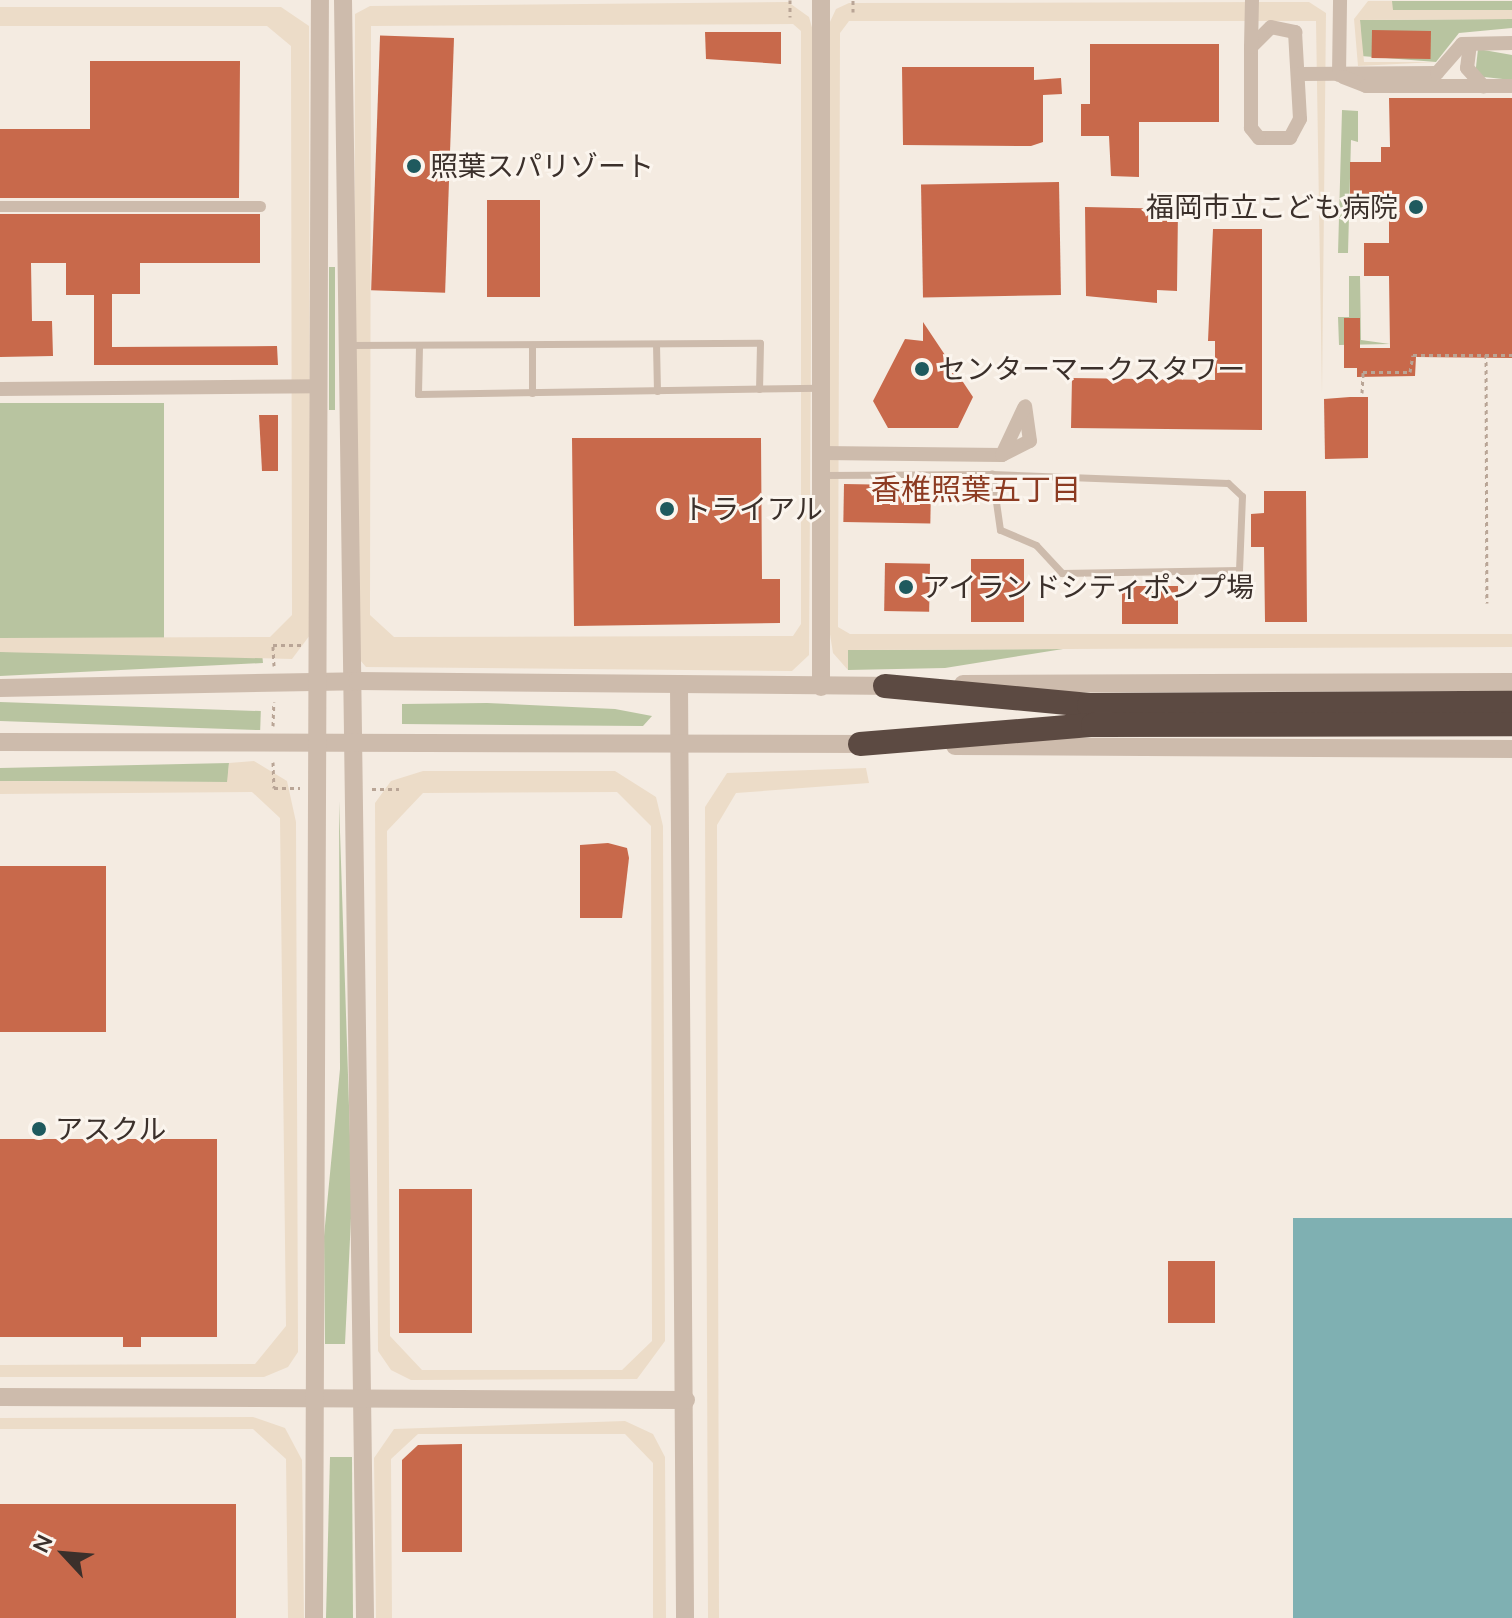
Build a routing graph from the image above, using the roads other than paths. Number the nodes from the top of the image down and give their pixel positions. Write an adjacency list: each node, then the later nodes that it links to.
1 (320, 0): 19 (street)
2 (343, 0): 16 (street)
3 (821, 0): 20 (street)
4 (1252, 0): 8 (street)
5 (1340, 0): 10 (street)
6 (1512, 43): 7 (street)
7 (1470, 44): 10 (street); 12 (street)
8 (1251, 47): 9 (street); 9 (street)
9 (1301, 74): 10 (street)
10 (1339, 75): 12 (street)
11 (1512, 86): 12 (street)
12 (1484, 87)
13 (0, 206): 14 (street)
14 (260, 206)
15 (656, 344): 17 (lane); 22 (lane); 23 (lane)
16 (346, 345): 18 (lane); 29 (street)
17 (532, 345): 18 (lane); 24 (lane)
18 (419, 346): 24 (lane)
19 (320, 386): 21 (street); 30 (street)
20 (823, 388): 22 (lane); 25 (street)
21 (0, 389)
22 (759, 389): 23 (lane)
23 (657, 391): 24 (lane)
24 (532, 393)
25 (822, 453): 26 (street); 28 (street)
26 (1002, 455)
27 (992, 474): 27 (lane); 28 (lane)
28 (822, 475): 34 (street)
29 (357, 681): 30 (street); 32 (street); 43 (street)
30 (318, 682): 35 (street); 41 (street)
31 (1512, 682): 33 (street)
32 (679, 685): 34 (street); 44 (street)
33 (885, 686): 34 (street); 38 (highway)
34 (821, 687)
35 (0, 688)
36 (1512, 703): 37 (highway)
37 (1372, 714): 38 (highway); 39 (highway)
38 (1091, 715): 42 (highway)
39 (1512, 724)
40 (0, 742): 41 (street)
41 (317, 744): 43 (street); 47 (street)
42 (860, 744): 44 (street); 45 (street)
43 (355, 745): 44 (street); 48 (street)
44 (681, 746): 49 (street)
45 (1512, 749)
46 (0, 1397): 47 (street)
47 (313, 1398): 48 (street); 50 (street)
48 (363, 1399): 49 (street); 51 (street)
49 (686, 1400): 52 (street)
50 (314, 1618)
51 (365, 1618)
52 (685, 1618)

